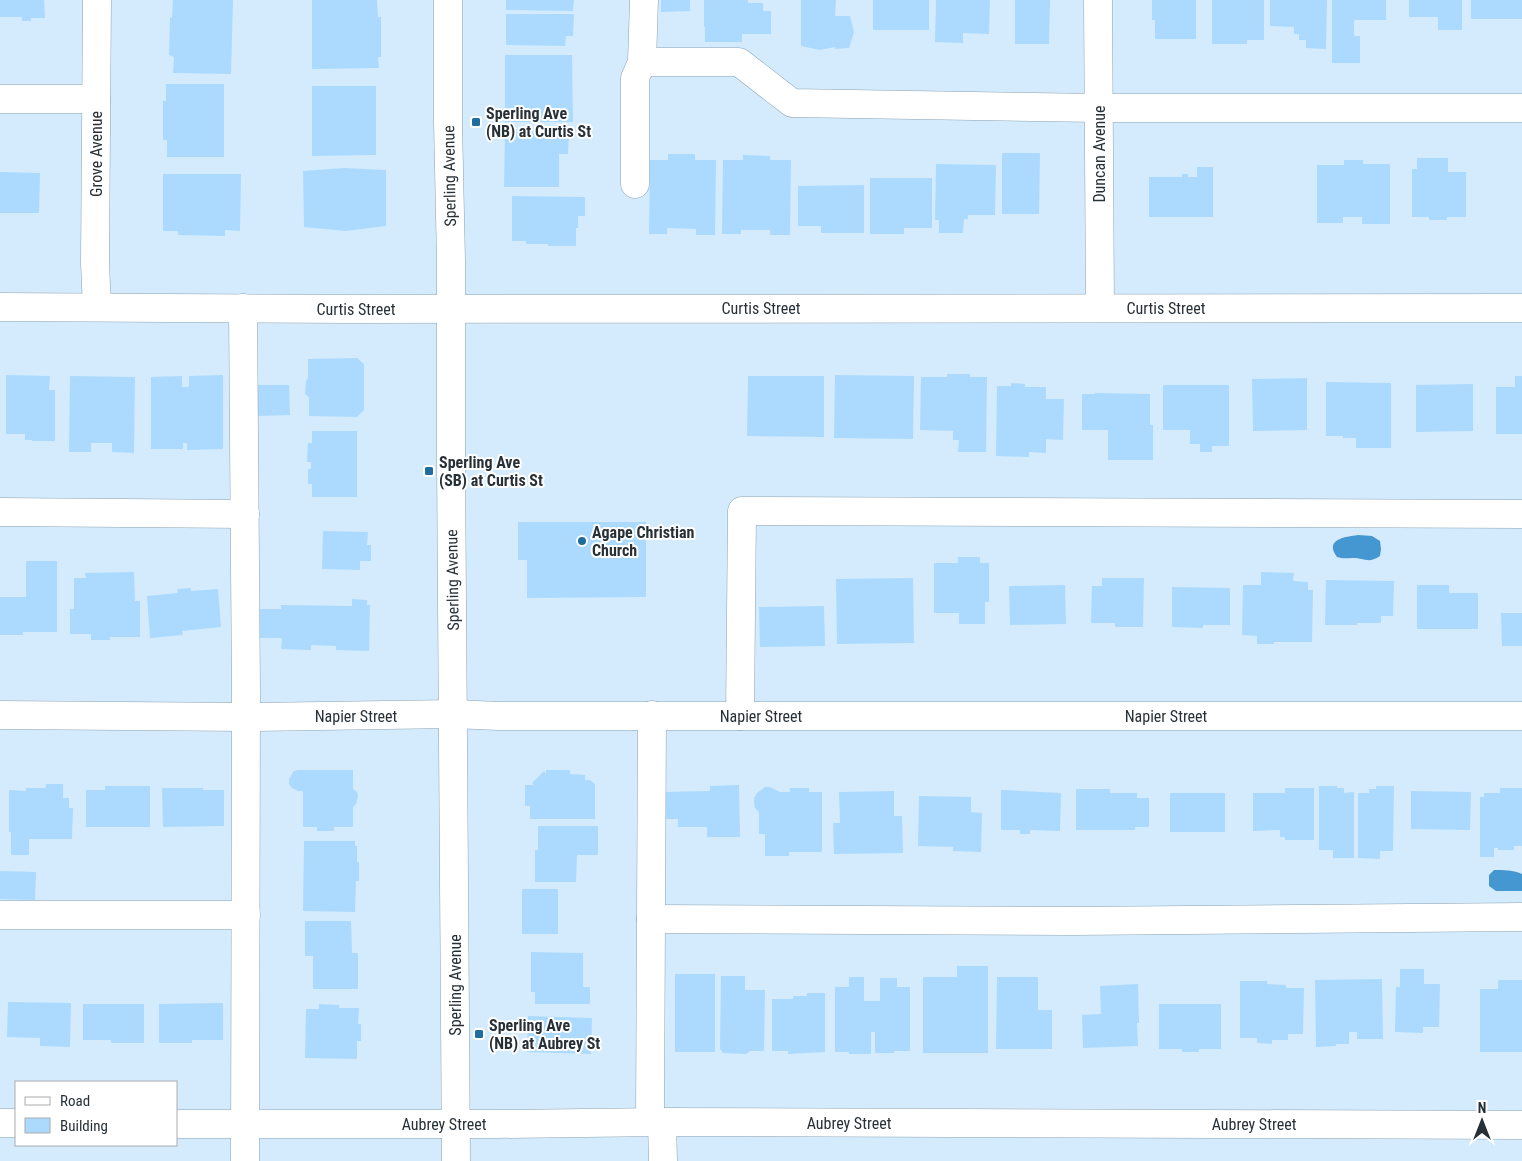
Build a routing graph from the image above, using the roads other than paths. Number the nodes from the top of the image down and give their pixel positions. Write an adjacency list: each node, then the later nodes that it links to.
1 (97, 0): 7 (street, Grove Avenue)
2 (448, 0): 14 (street, Sperling Avenue)
3 (644, 0): 5 (street)
4 (1098, 0): 8 (street, Duncan Avenue)
5 (642, 62): 8 (street); 10 (street)
6 (0, 99): 7 (street)
7 (96, 99): 12 (street, Grove Avenue)
8 (1098, 108): 9 (street); 15 (street, Duncan Avenue)
9 (1522, 108)
10 (634, 184)
11 (0, 307): 12 (street, Curtis Street)
12 (97, 307): 13 (street, Curtis Street)
13 (243, 308): 14 (street, Curtis Street); 18 (street)
14 (451, 308): 15 (street, Curtis Street); 20 (street, Sperling Avenue)
15 (1100, 308): 16 (street, Curtis Street)
16 (1522, 308)
17 (0, 512): 18 (street)
18 (245, 514): 25 (street)
19 (1522, 514): 23 (street)
20 (453, 714): 22 (street, Napier Street); 25 (street, Napier Street); 35 (street, Sperling Avenue)
21 (0, 715): 25 (street, Napier Street)
22 (652, 715): 23 (street, Napier Street); 29 (street)
23 (740, 716): 24 (street, Napier Street)
24 (1522, 716)
25 (246, 717): 27 (street)
26 (0, 915): 27 (street)
27 (246, 915): 34 (street)
28 (1522, 917): 29 (street)
29 (651, 919): 30 (street)
30 (656, 1122): 35 (street, Aubrey Street); 36 (street, Aubrey Street); 39 (street)
31 (0, 1123): 32 (street)
32 (15, 1124)
33 (178, 1124): 34 (street, Aubrey Street)
34 (246, 1124): 35 (street, Aubrey Street); 37 (street)
35 (456, 1124): 38 (street, Sperling Avenue)
36 (1522, 1124)
37 (245, 1161)
38 (456, 1161)
39 (663, 1161)

